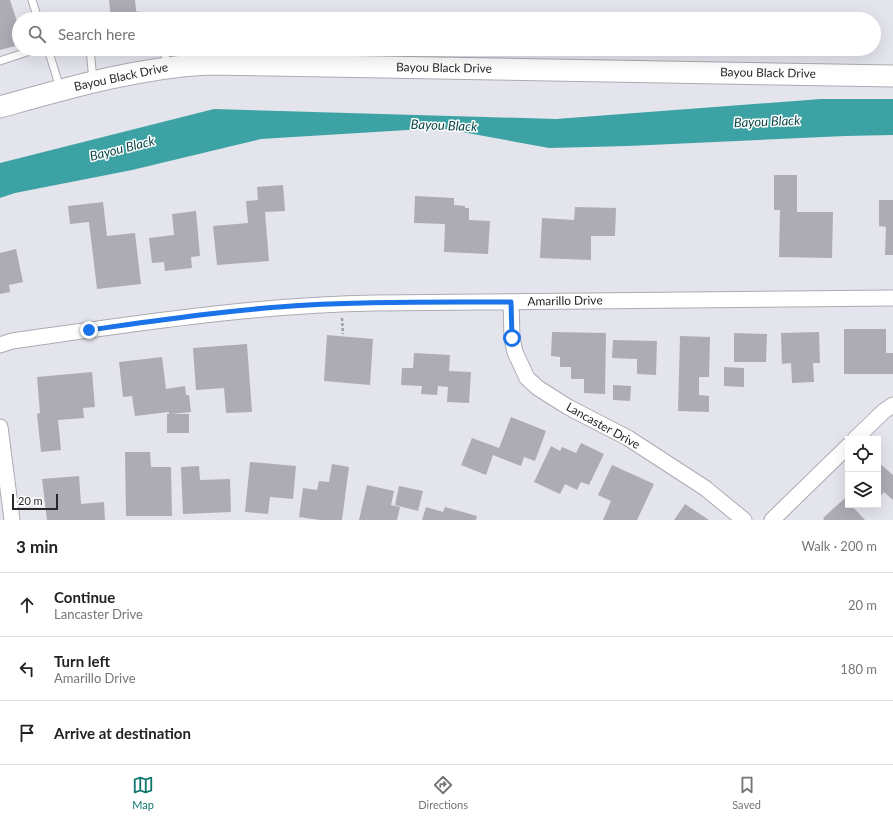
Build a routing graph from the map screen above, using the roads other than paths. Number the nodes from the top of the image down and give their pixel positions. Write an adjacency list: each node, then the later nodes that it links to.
1 (32, 0): 2 (lane)
2 (36, 12)
3 (13, 56): 7 (lane)
4 (50, 56): 10 (lane)
5 (91, 56): 9 (lane)
6 (165, 58): 8 (main road, Bayou Black Drive); 9 (main road, Bayou Black Drive)
7 (0, 60)
8 (893, 76)
9 (93, 82): 10 (main road, Bayou Black Drive)
10 (60, 90): 11 (main road, Bayou Black Drive)
11 (0, 107)
12 (893, 298): 13 (street, Amarillo Drive)
13 (511, 302): 14 (street, Amarillo Drive); 20 (street, Lancaster Drive)
14 (0, 345)
15 (893, 405): 17 (street)
16 (0, 427): 19 (street)
17 (859, 436)
18 (845, 449): 21 (street)
19 (12, 520)
20 (744, 520)
21 (772, 520)

